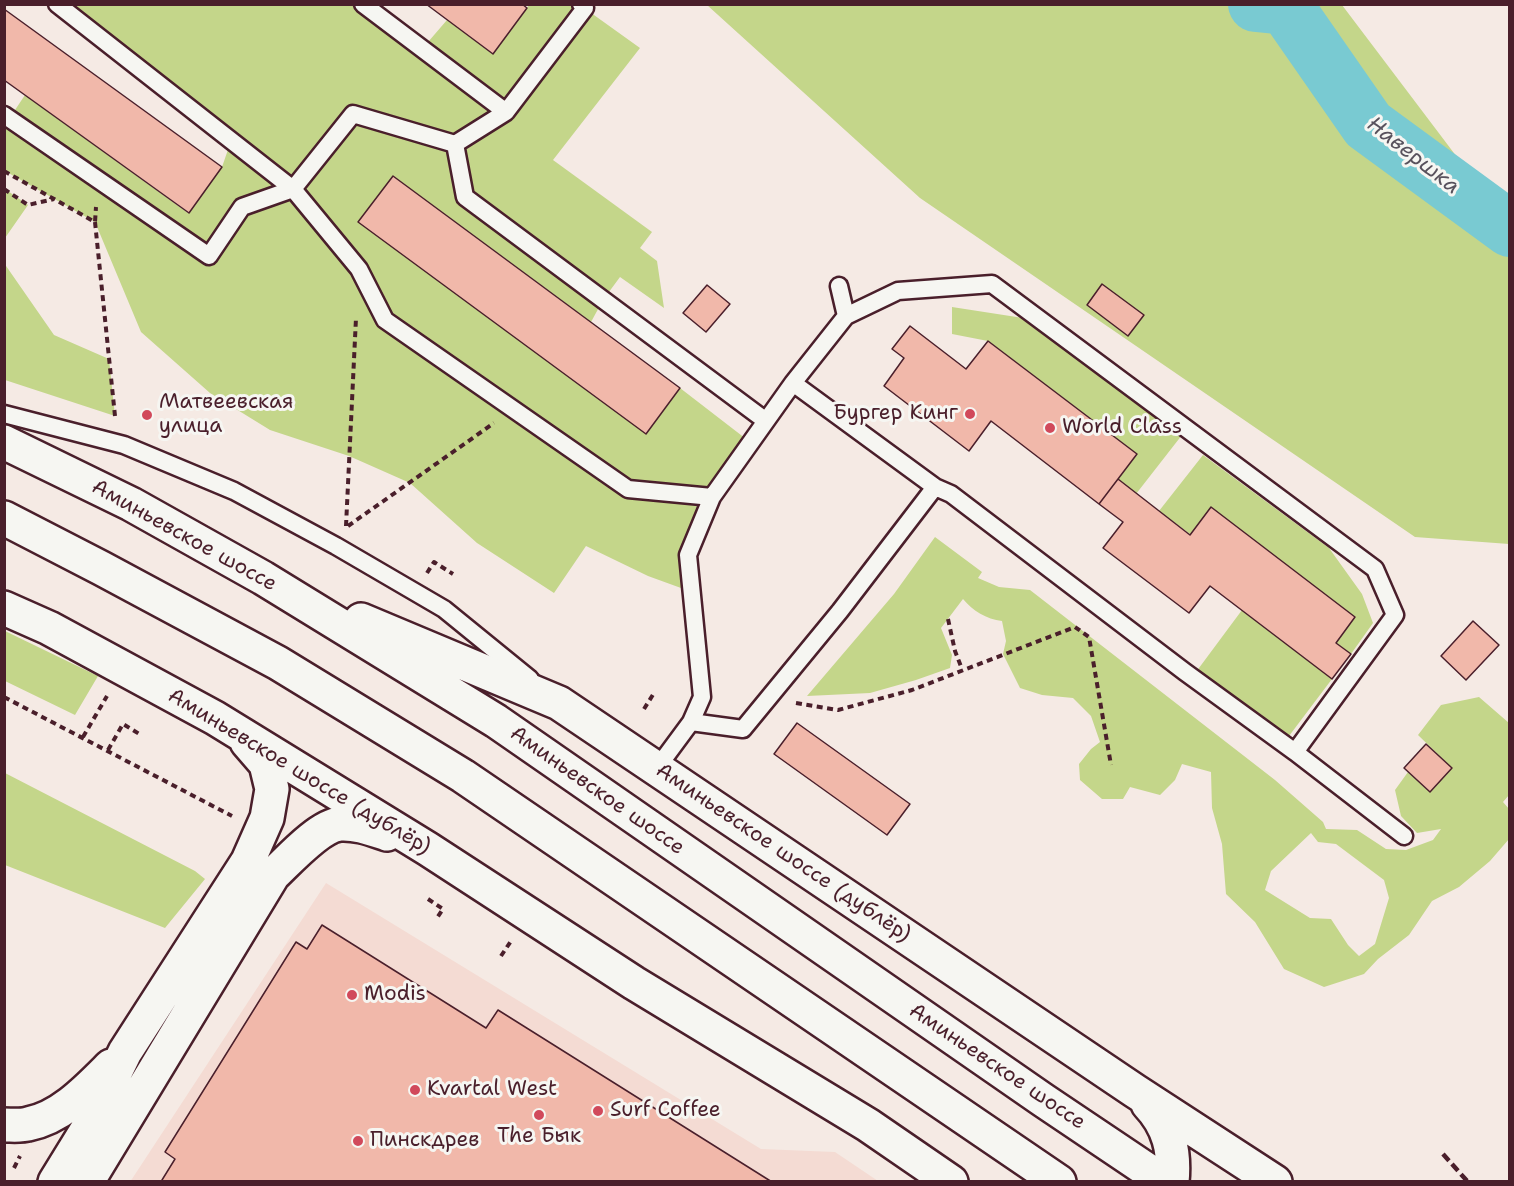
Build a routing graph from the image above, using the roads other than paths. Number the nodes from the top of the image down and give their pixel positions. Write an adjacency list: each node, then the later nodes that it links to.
1 (57, 4): 7 (lane)
2 (363, 4): 4 (lane)
3 (581, 4): 4 (lane)
4 (506, 112): 6 (lane)
5 (4, 115): 7 (lane)
6 (455, 144): 7 (lane); 12 (lane)
7 (294, 189): 15 (lane)
8 (839, 286): 9 (lane)
9 (846, 316): 10 (lane); 24 (lane)
10 (793, 383): 12 (lane); 14 (lane)
11 (4, 414): 21 (lane)
12 (766, 421): 15 (lane)
13 (4, 442): 19 (main road, Аминьевское шоссе)
14 (935, 487): 22 (lane); 24 (lane)
15 (712, 497): 22 (lane)
16 (4, 518): 18 (main road)
17 (4, 532): 18 (main road)
18 (101, 568): 34 (main road)
19 (262, 578): 21 (main road, Аминьевское шоссе (дублёр)); 35 (main road, Аминьевское шоссе)
20 (4, 608): 23 (main road, Аминьевское шоссе (дублёр))
21 (559, 703): 25 (main road, Аминьевское шоссе (дублёр))
22 (691, 722): 25 (lane)
23 (238, 732): 27 (main road, Аминьевское шоссе (дублёр)); 28 (main road)
24 (1294, 752): 26 (lane)
25 (657, 768): 29 (main road, Аминьевское шоссе (дублёр))
26 (1404, 836)
27 (428, 849): 32 (main road); 33 (main road, Аминьевское шоссе (дублёр))
28 (125, 1052): 30 (main road); 31 (main road)
29 (1135, 1091): 36 (main road); 37 (main road, Аминьевское шоссе (дублёр))
30 (4, 1125)
31 (56, 1182)
32 (87, 1182)
33 (951, 1182)
34 (1059, 1182)
35 (1165, 1182)
36 (1172, 1182)
37 (1275, 1182)

